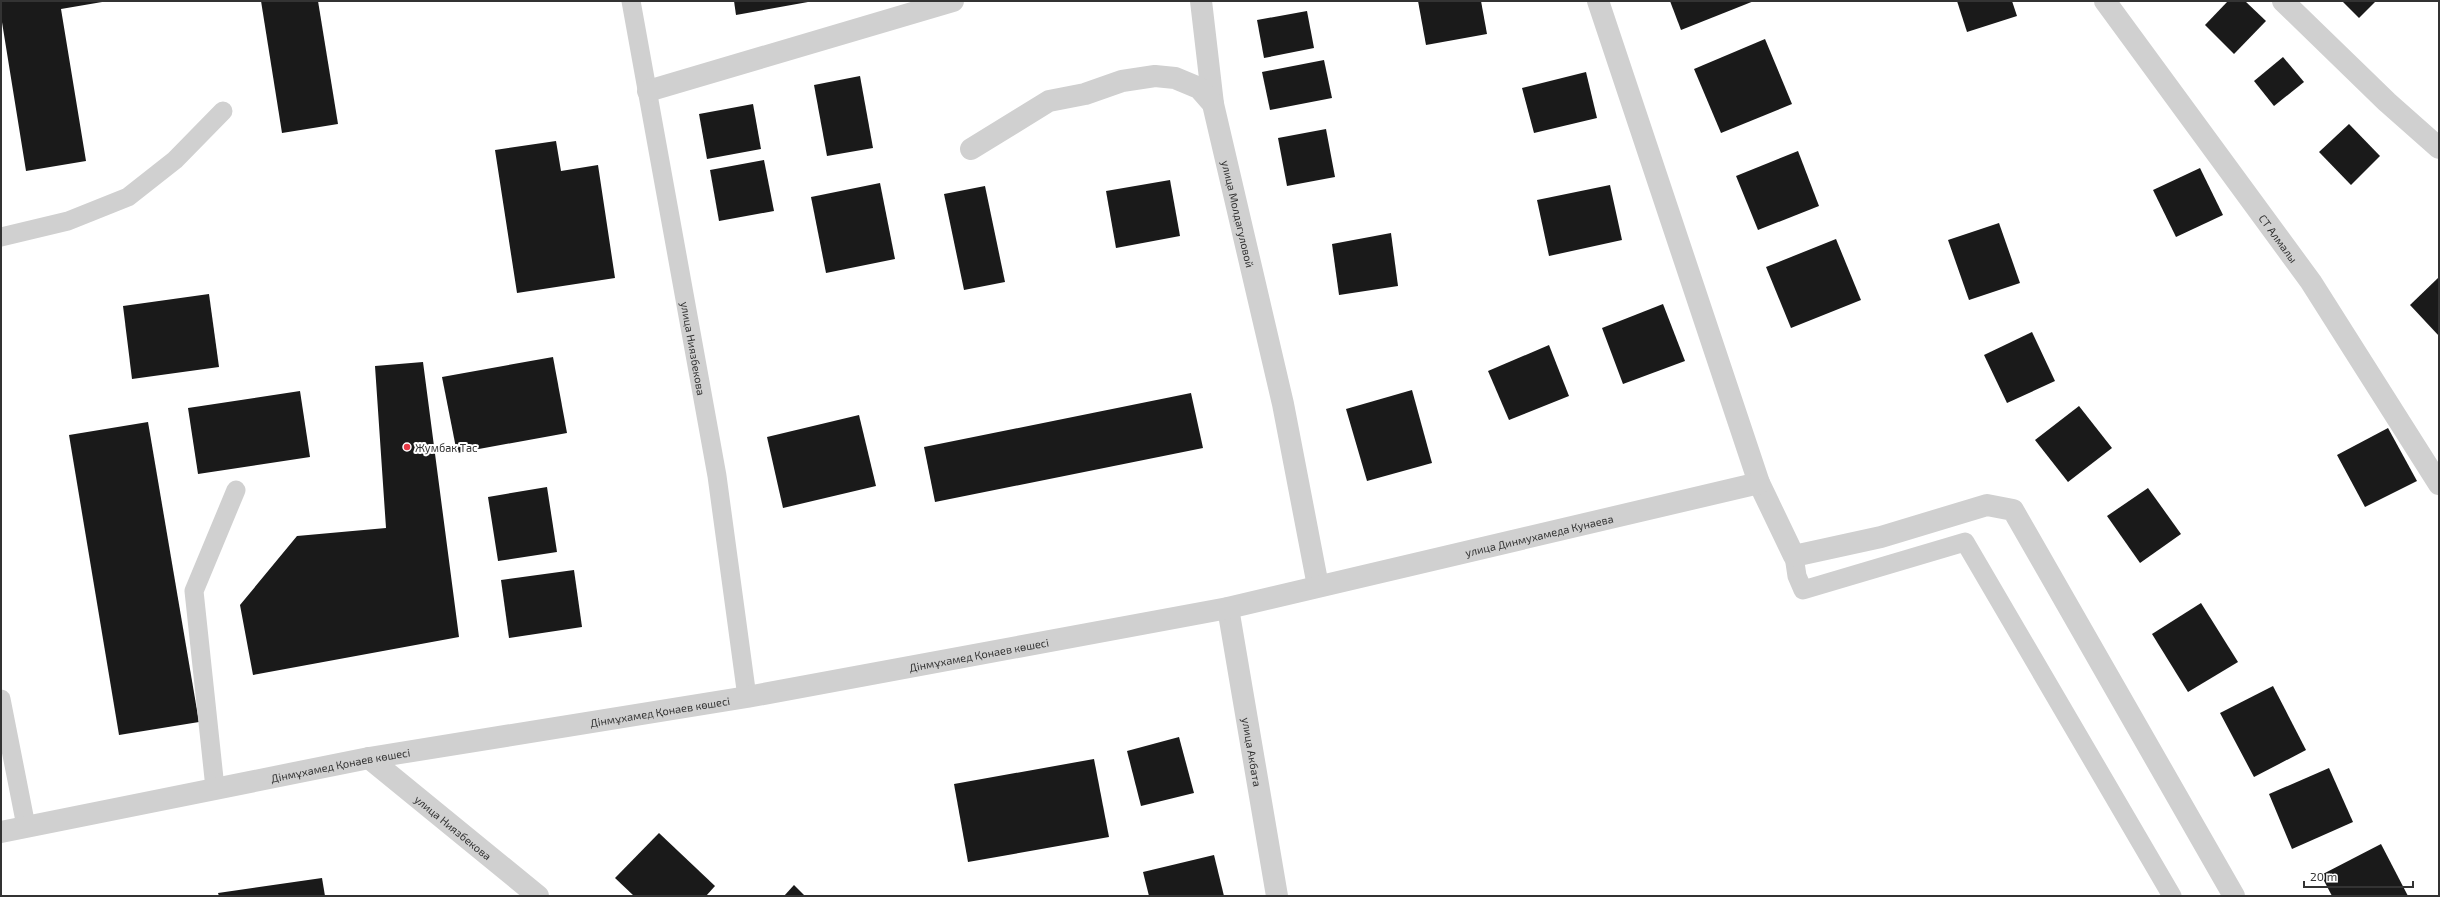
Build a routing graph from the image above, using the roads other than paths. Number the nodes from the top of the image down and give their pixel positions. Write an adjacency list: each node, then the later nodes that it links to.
1 (632, 1): 7 (lane, улица Ниязбекова)
2 (953, 1): 7 (street)
3 (1201, 1): 8 (street)
4 (1598, 1): 13 (street)
5 (2105, 1): 14 (street, СТ Алмалы)
6 (2283, 1): 10 (street)
7 (648, 91): 19 (lane, улица Ниязбекова)
8 (1213, 104): 11 (street, улица Молдагуловой); 17 (street, улица Молдагуловой)
9 (223, 110): 12 (lane)
10 (2439, 148)
11 (971, 149)
12 (1, 237)
13 (1759, 483): 16 (street); 17 (street, улица Динмухамеда Кунаева)
14 (2439, 484)
15 (236, 490): 22 (lane)
16 (1794, 556): 27 (lane); 28 (street)
17 (1318, 586): 18 (street, Дінмұхамед Қонаев көшесі)
18 (1228, 608): 19 (street, Дінмұхамед Қонаев көшесі); 26 (street, улица Акбата)
19 (748, 697): 21 (street, Дінмұхамед Қонаев көшесі)
20 (1, 699): 23 (lane)
21 (369, 758): 22 (street, Дінмұхамед Қонаев көшесі); 25 (street, улица Ниязбекова)
22 (216, 788): 23 (street, Дінмұхамед Қонаев көшесі)
23 (26, 826): 24 (street, Дінмұхамед Қонаев көшесі)
24 (1, 832)
25 (538, 896)
26 (1277, 896)
27 (2172, 896)
28 (2234, 896)

